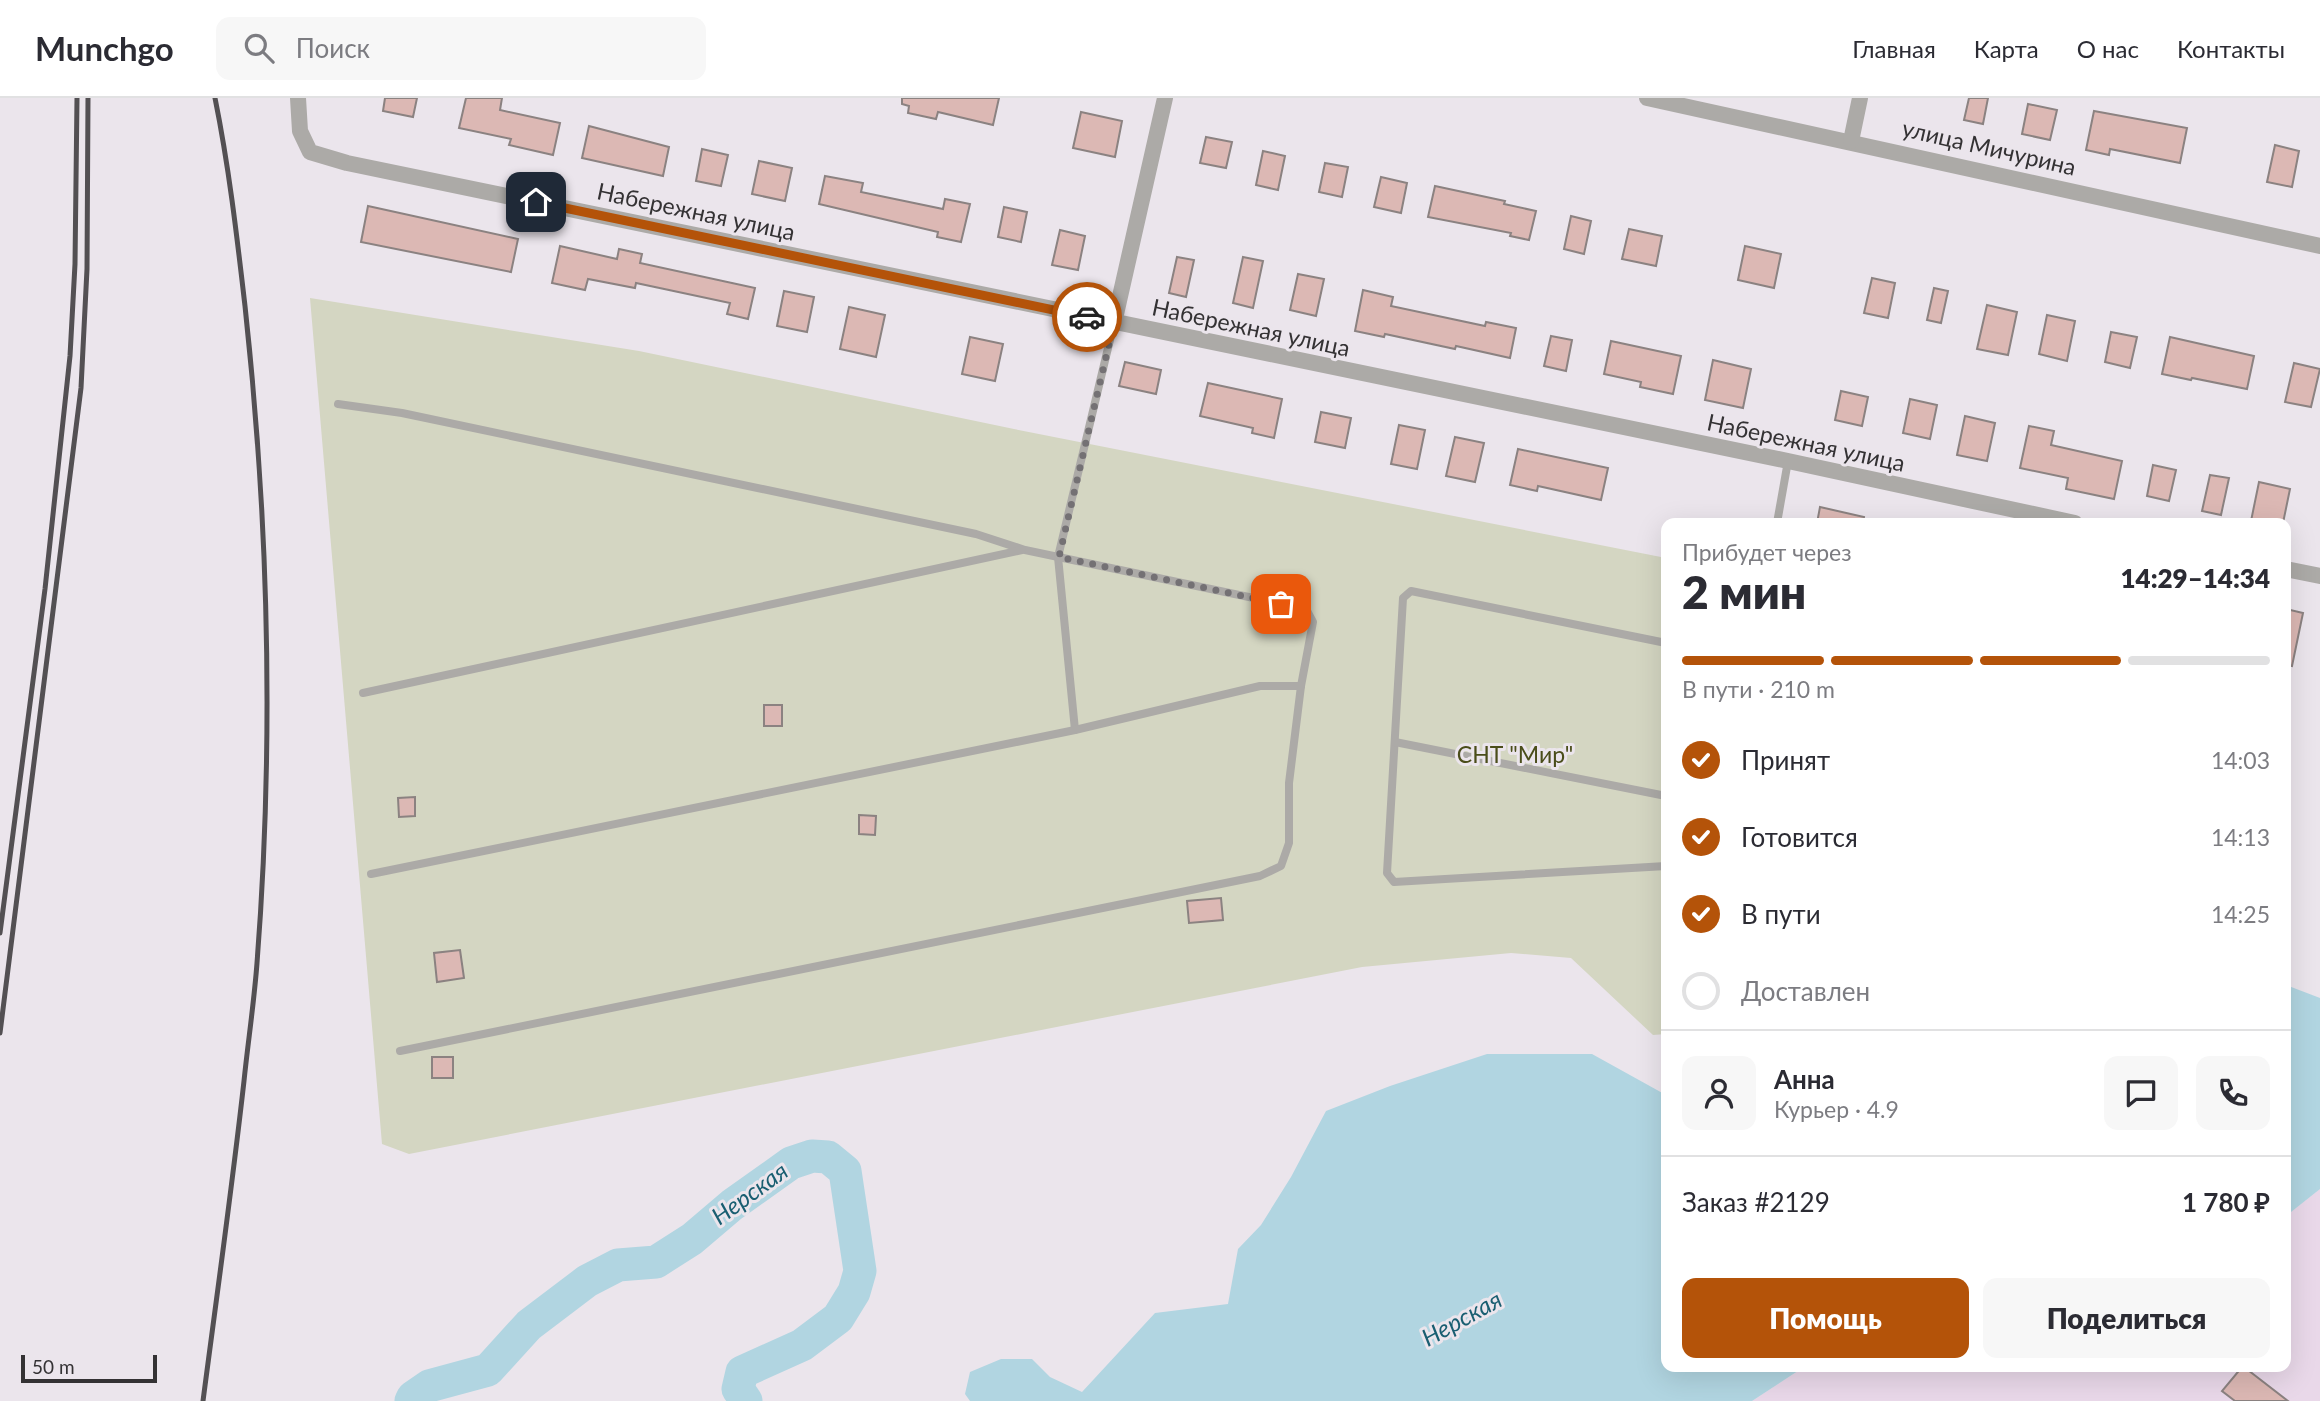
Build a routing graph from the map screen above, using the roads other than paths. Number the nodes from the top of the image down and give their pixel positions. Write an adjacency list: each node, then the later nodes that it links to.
1 (298, 98): 7 (street, Набережная улица)
2 (1164, 98): 7 (street)
3 (1647, 98): 5 (street, улица Мичурина)
4 (1860, 98): 5 (street)
5 (1851, 141): 6 (street, улица Мичурина)
6 (2320, 246)
7 (1114, 323): 9 (street, Набережная улица); 13 (lane)
8 (338, 404): 12 (lane)
9 (1788, 461): 10 (lane); 11 (street, Набережная улица)
10 (1778, 518)
11 (2051, 518)
12 (1025, 550): 13 (lane); 18 (lane)
13 (1059, 557): 17 (lane); 19 (lane)
14 (2291, 570): 15 (street)
15 (2320, 576)
16 (1661, 642): 20 (lane)
17 (1301, 686): 19 (lane); 24 (lane)
18 (363, 693)
19 (1075, 730): 23 (lane)
20 (1395, 741): 21 (lane); 22 (lane)
21 (1661, 795)
22 (1661, 866)
23 (371, 874)
24 (400, 1051)

